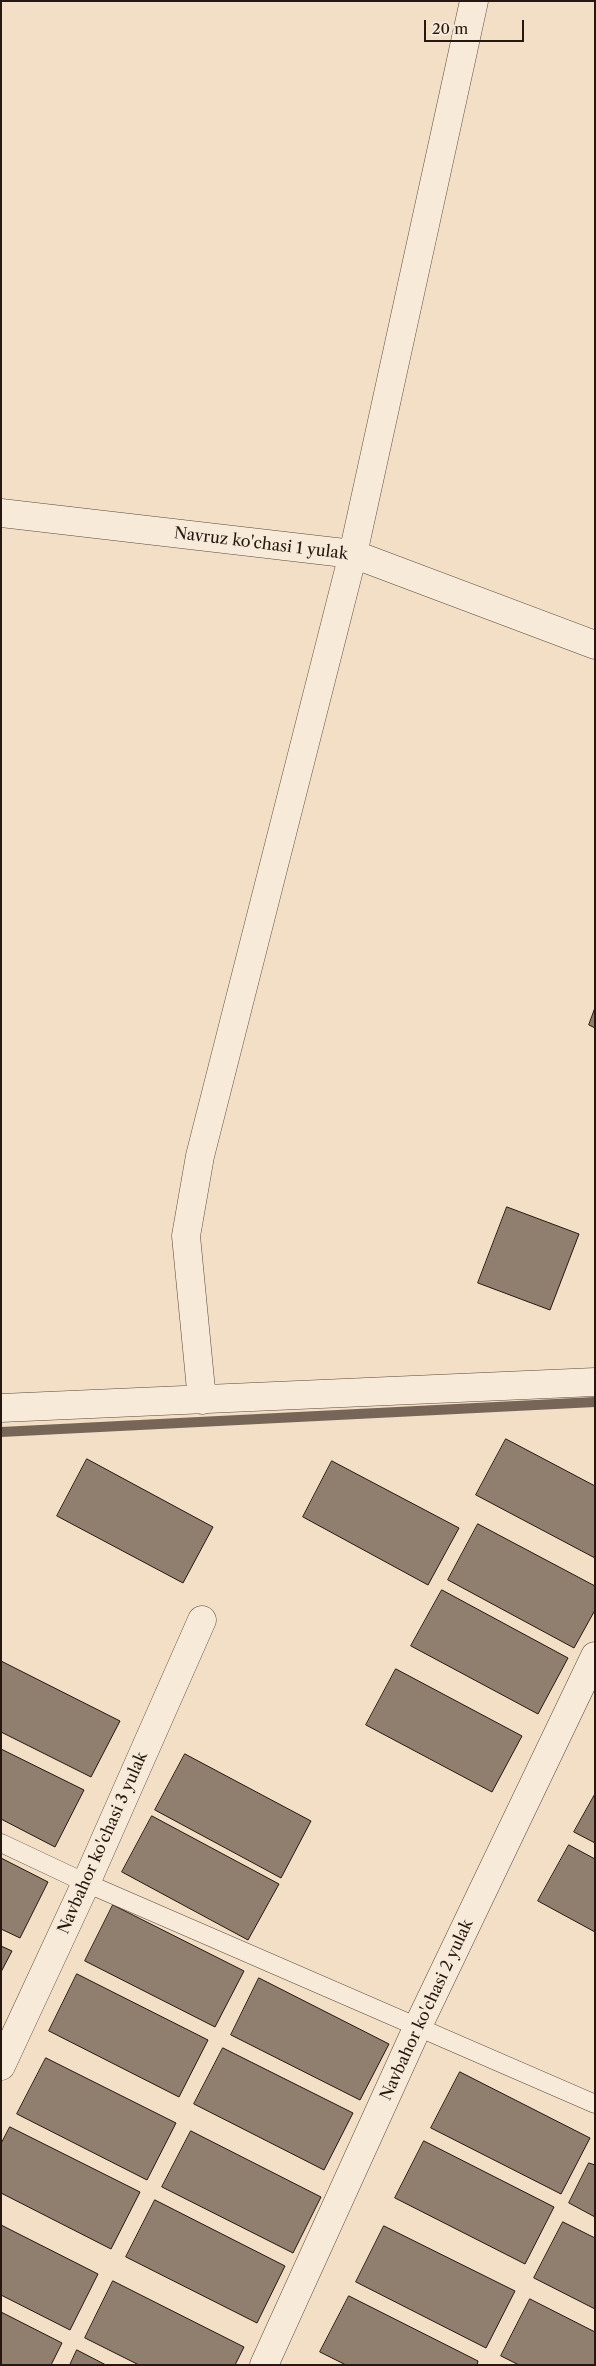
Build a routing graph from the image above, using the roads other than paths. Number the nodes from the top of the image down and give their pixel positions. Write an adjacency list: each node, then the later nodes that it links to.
1 (474, 1): 3 (street)
2 (1, 513): 3 (street, Navruz ko'chasi 1 yulak)
3 (353, 554): 4 (street, Navruz ko'chasi 1 yulak); 6 (street)
4 (595, 645)
5 (595, 1382): 6 (street)
6 (202, 1400): 7 (street)
7 (1, 1408)
8 (202, 1620): 11 (street, Navbahor ko'chasi 3 yulak)
9 (595, 1656): 12 (street, Navbahor ko'chasi 2 yulak)
10 (1, 1843): 11 (lane)
11 (86, 1884): 12 (lane); 13 (street, Navbahor ko'chasi 3 yulak)
12 (418, 2026): 14 (lane); 15 (street, Navbahor ko'chasi 2 yulak)
13 (1, 2066)
14 (595, 2104)
15 (264, 2365)

